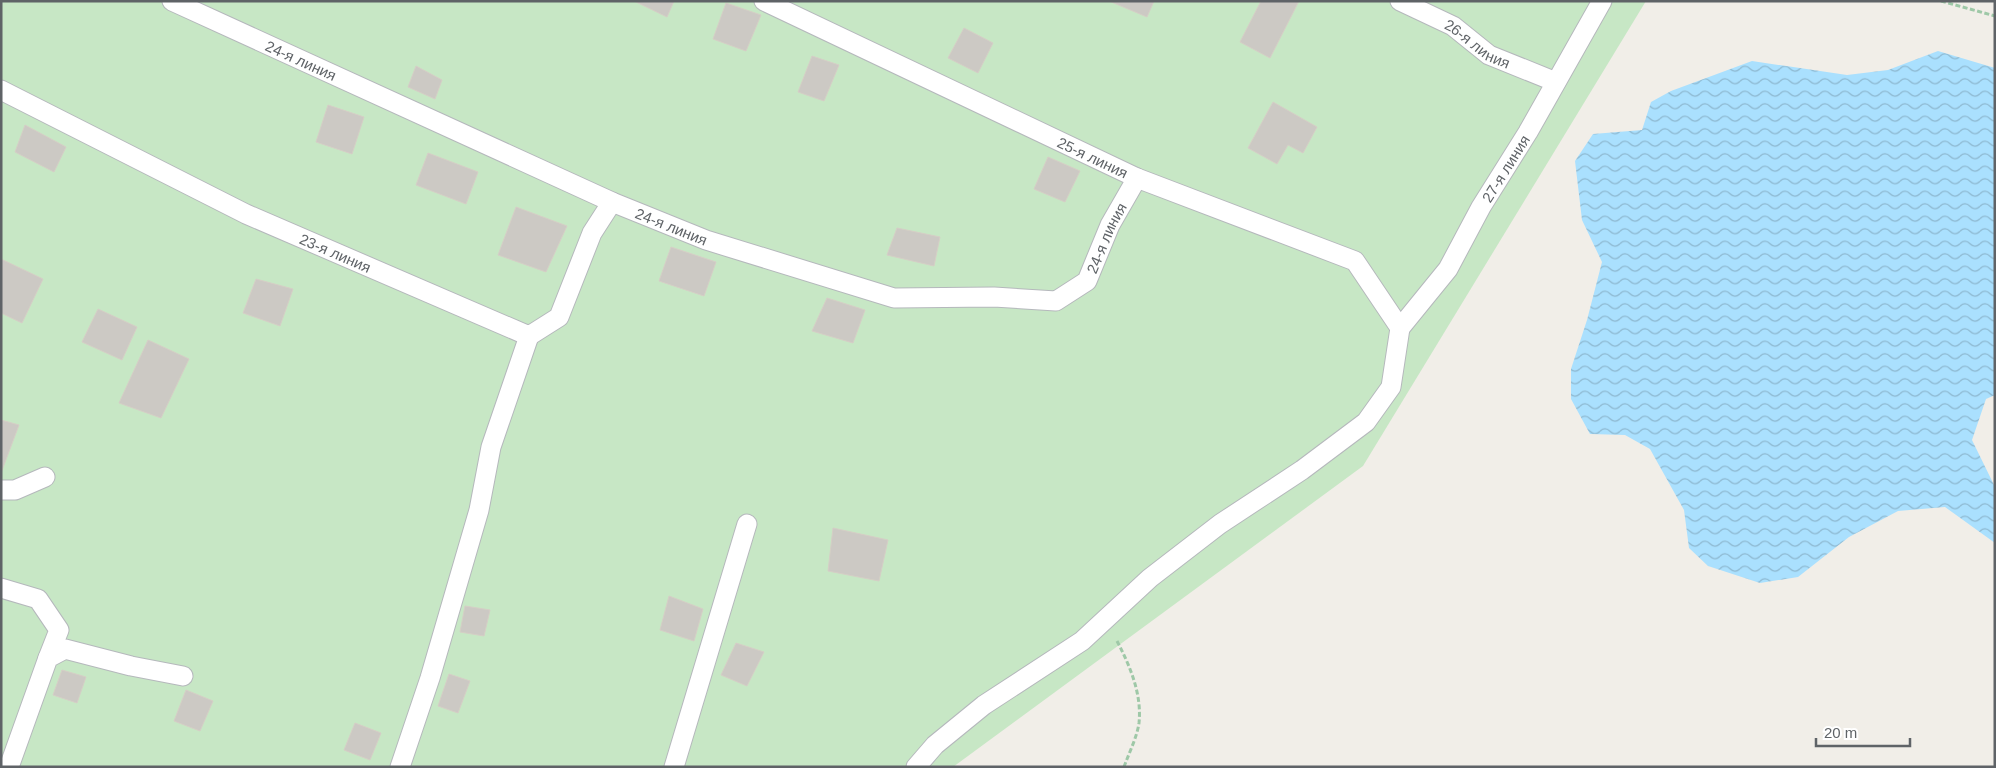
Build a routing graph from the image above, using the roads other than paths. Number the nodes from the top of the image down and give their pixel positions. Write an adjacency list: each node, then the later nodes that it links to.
1 (172, 1): 8 (lane, 24-я линия)
2 (764, 1): 7 (lane, 25-я линия)
3 (1400, 1): 5 (lane, 26-я линия)
4 (1602, 1): 5 (lane, 27-я линия)
5 (1556, 82): 9 (lane, 27-я линия)
6 (1, 90): 10 (lane, 23-я линия)
7 (1137, 178): 8 (lane, 24-я линия); 9 (lane, 25-я линия)
8 (612, 202): 10 (lane)
9 (1400, 328): 20 (lane)
10 (529, 336): 18 (lane)
11 (44, 477): 12 (lane)
12 (1, 490)
13 (747, 524): 19 (lane)
14 (1, 588): 15 (lane)
15 (48, 658): 16 (lane); 17 (lane)
16 (183, 676)
17 (9, 767)
18 (400, 767)
19 (674, 767)
20 (916, 767)

